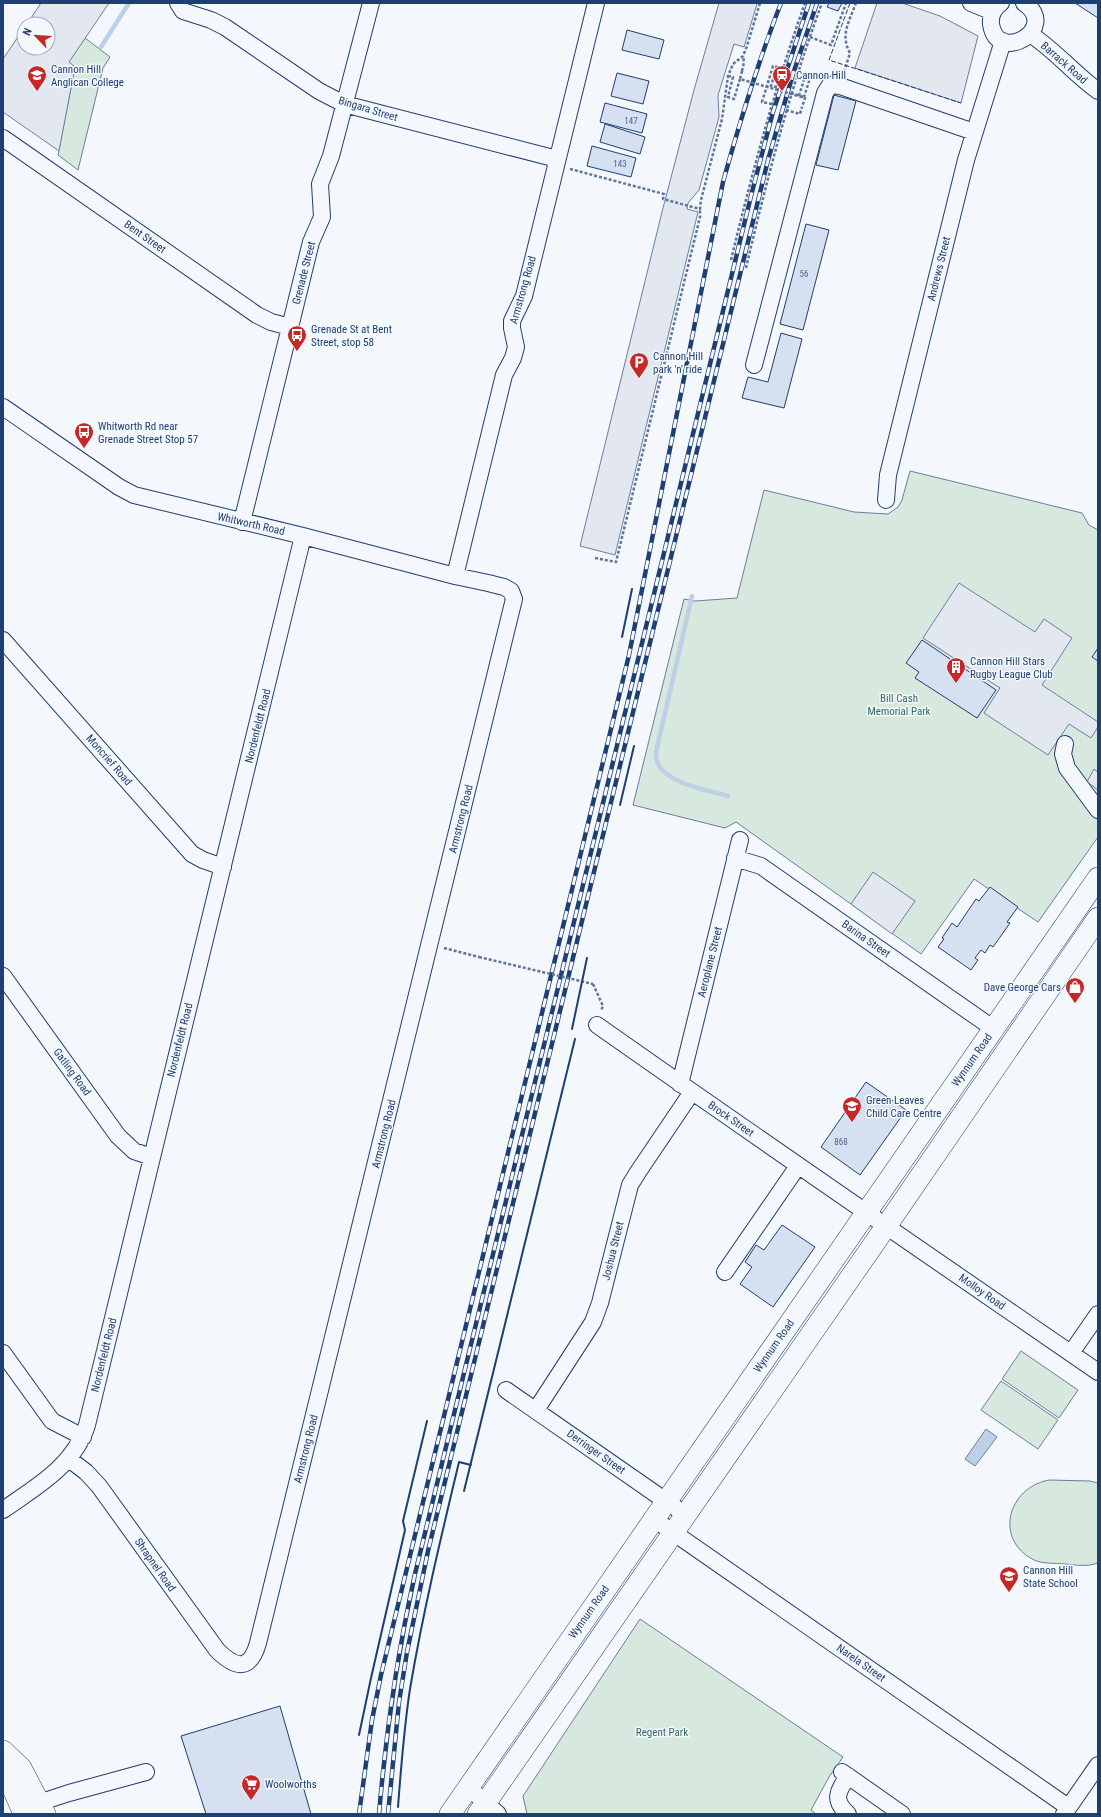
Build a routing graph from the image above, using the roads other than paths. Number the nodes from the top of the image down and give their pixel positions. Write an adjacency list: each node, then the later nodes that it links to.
1 (371, 3): 10 (street, Grenade Street)
2 (596, 3): 13 (street, Armstrong Road)
3 (971, 3): 6 (street)
4 (1024, 3): 7 (street)
5 (181, 7): 10 (street, Bingara Street)
6 (997, 8): 8 (street)
7 (1030, 34): 8 (street); 9 (street, Barrack Road)
8 (1003, 41): 11 (street, Andrews Street)
9 (1098, 91)
10 (344, 104): 13 (street, Bingara Street); 14 (street, Grenade Street)
11 (974, 132): 15 (street); 17 (street, Andrews Street)
12 (3, 138): 14 (street, Bent Street)
13 (557, 158): 20 (street, Armstrong Road)
14 (290, 327): 18 (street, Grenade Street)
15 (754, 365)
16 (3, 407): 18 (street, Whitworth Road)
17 (886, 500)
18 (242, 522): 19 (street, Whitworth Road)
19 (303, 536): 20 (street, Whitworth Road); 27 (street, Nordenfeldt Road)
20 (455, 576): 21 (street, Whitworth Road)
21 (514, 599): 52 (street, Armstrong Road)
22 (3, 640): 27 (street, Moncrief Road)
23 (1065, 744): 24 (street)
24 (1098, 810)
25 (740, 840): 26 (street, Aeroplane Street)
26 (735, 858): 32 (street, Barina Street); 33 (street, Aeroplane Street)
27 (223, 867): 34 (street, Nordenfeldt Road)
28 (1098, 878): 32 (main road, Wynnum Road)
29 (1098, 918): 37 (main road, Wynnum Road)
30 (3, 976): 34 (street, Gatling Road)
31 (597, 1025): 33 (street, Brock Street)
32 (994, 1029): 36 (main road, Wynnum Road)
33 (686, 1088): 35 (street, Brock Street); 44 (street, Joshua Street)
34 (151, 1157): 45 (street, Nordenfeldt Road)
35 (798, 1166): 36 (street, Brock Street); 38 (street)
36 (866, 1212): 37 (street, Molloy Road); 47 (main road, Wynnum Road)
37 (887, 1225): 41 (street, Molloy Road); 49 (main road, Wynnum Road)
38 (725, 1272)
39 (1098, 1314): 41 (street)
40 (3, 1353): 45 (street)
41 (1071, 1353): 42 (street, Molloy Road)
42 (1098, 1372)
43 (506, 1390): 44 (street, Derringer Street)
44 (536, 1410): 47 (street, Derringer Street)
45 (82, 1437): 46 (street, Nordenfeldt Road)
46 (69, 1459): 48 (street, Nordenfeldt Road); 52 (street, Shrapnel Road)
47 (667, 1502): 49 (street, Derringer Street); 50 (main road, Wynnum Road)
48 (3, 1510)
49 (686, 1515): 51 (main road, Wynnum Road)
50 (654, 1519): 51 (street, Narela Street); 57 (main road, Wynnum Road)
51 (673, 1533): 59 (main road, Wynnum Road); 60 (street, Narela Street)
52 (244, 1664)
53 (3, 1751): 58 (main road)
54 (1098, 1765): 60 (street)
55 (3, 1766): 58 (main road)
56 (146, 1772): 58 (street)
57 (468, 1787): 59 (street); 61 (main road, Wynnum Road)
58 (32, 1810)
59 (487, 1810)
60 (1066, 1811)
61 (450, 1814)
62 (848, 1814): 63 (street)
63 (902, 1814)

